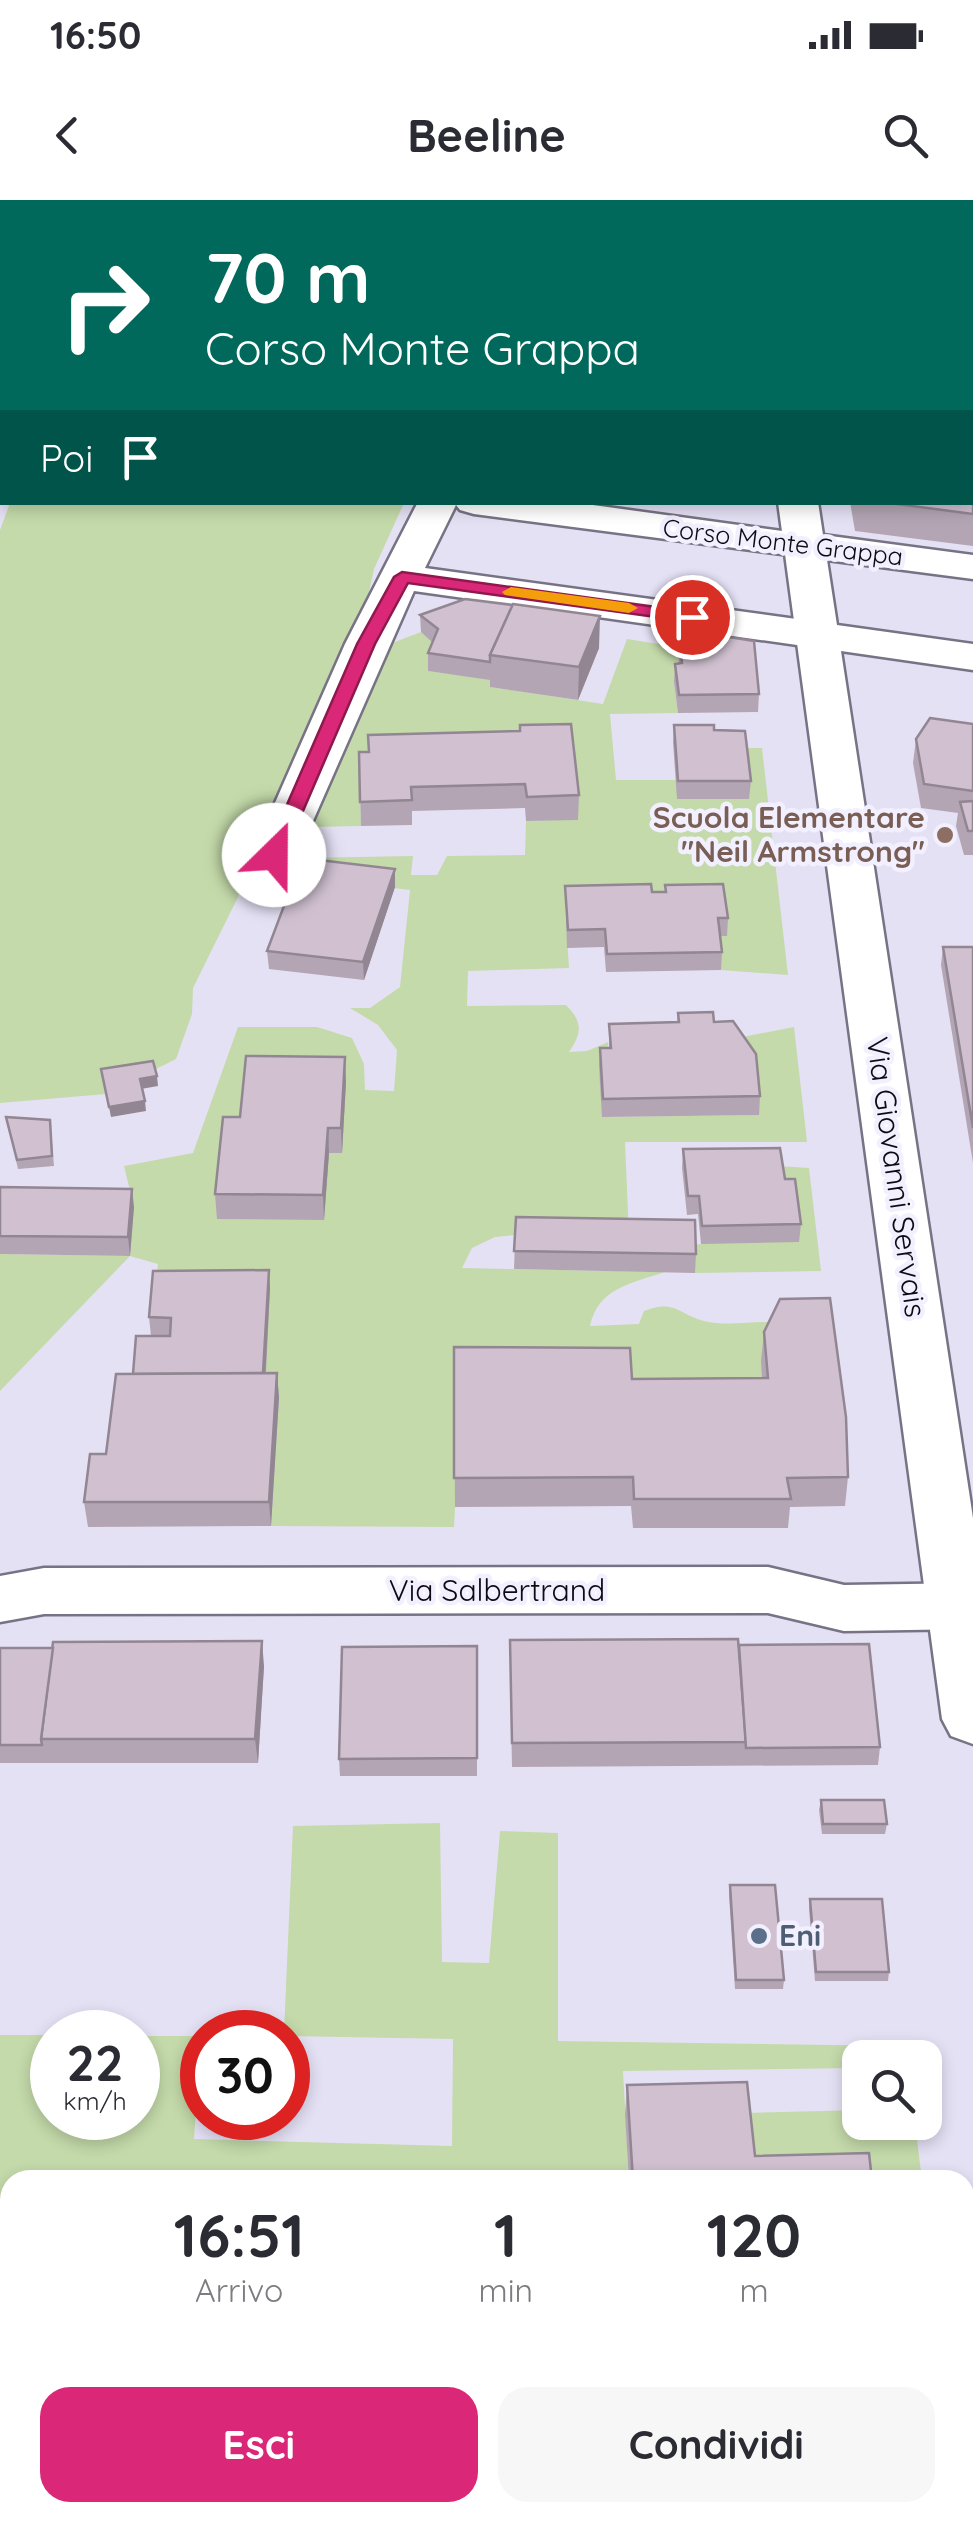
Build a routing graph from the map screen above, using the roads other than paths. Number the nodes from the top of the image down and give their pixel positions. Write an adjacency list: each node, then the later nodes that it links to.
1 (437, 505): 6 (street)
2 (497, 505): 4 (street, Corso Monte Grappa)
3 (798, 505): 4 (street, Via Giovanni Servais)
4 (805, 545): 5 (street, Corso Monte Grappa); 7 (street, Via Giovanni Servais)
5 (973, 567)
6 (402, 577): 7 (street); 9 (street)
7 (818, 635): 8 (street); 11 (street, Via Giovanni Servais)
8 (973, 657)
9 (274, 855)
10 (10, 1596): 11 (street, Via Salbertrand)
11 (965, 1606): 12 (street, Via Giovanni Servais)
12 (973, 1719)

